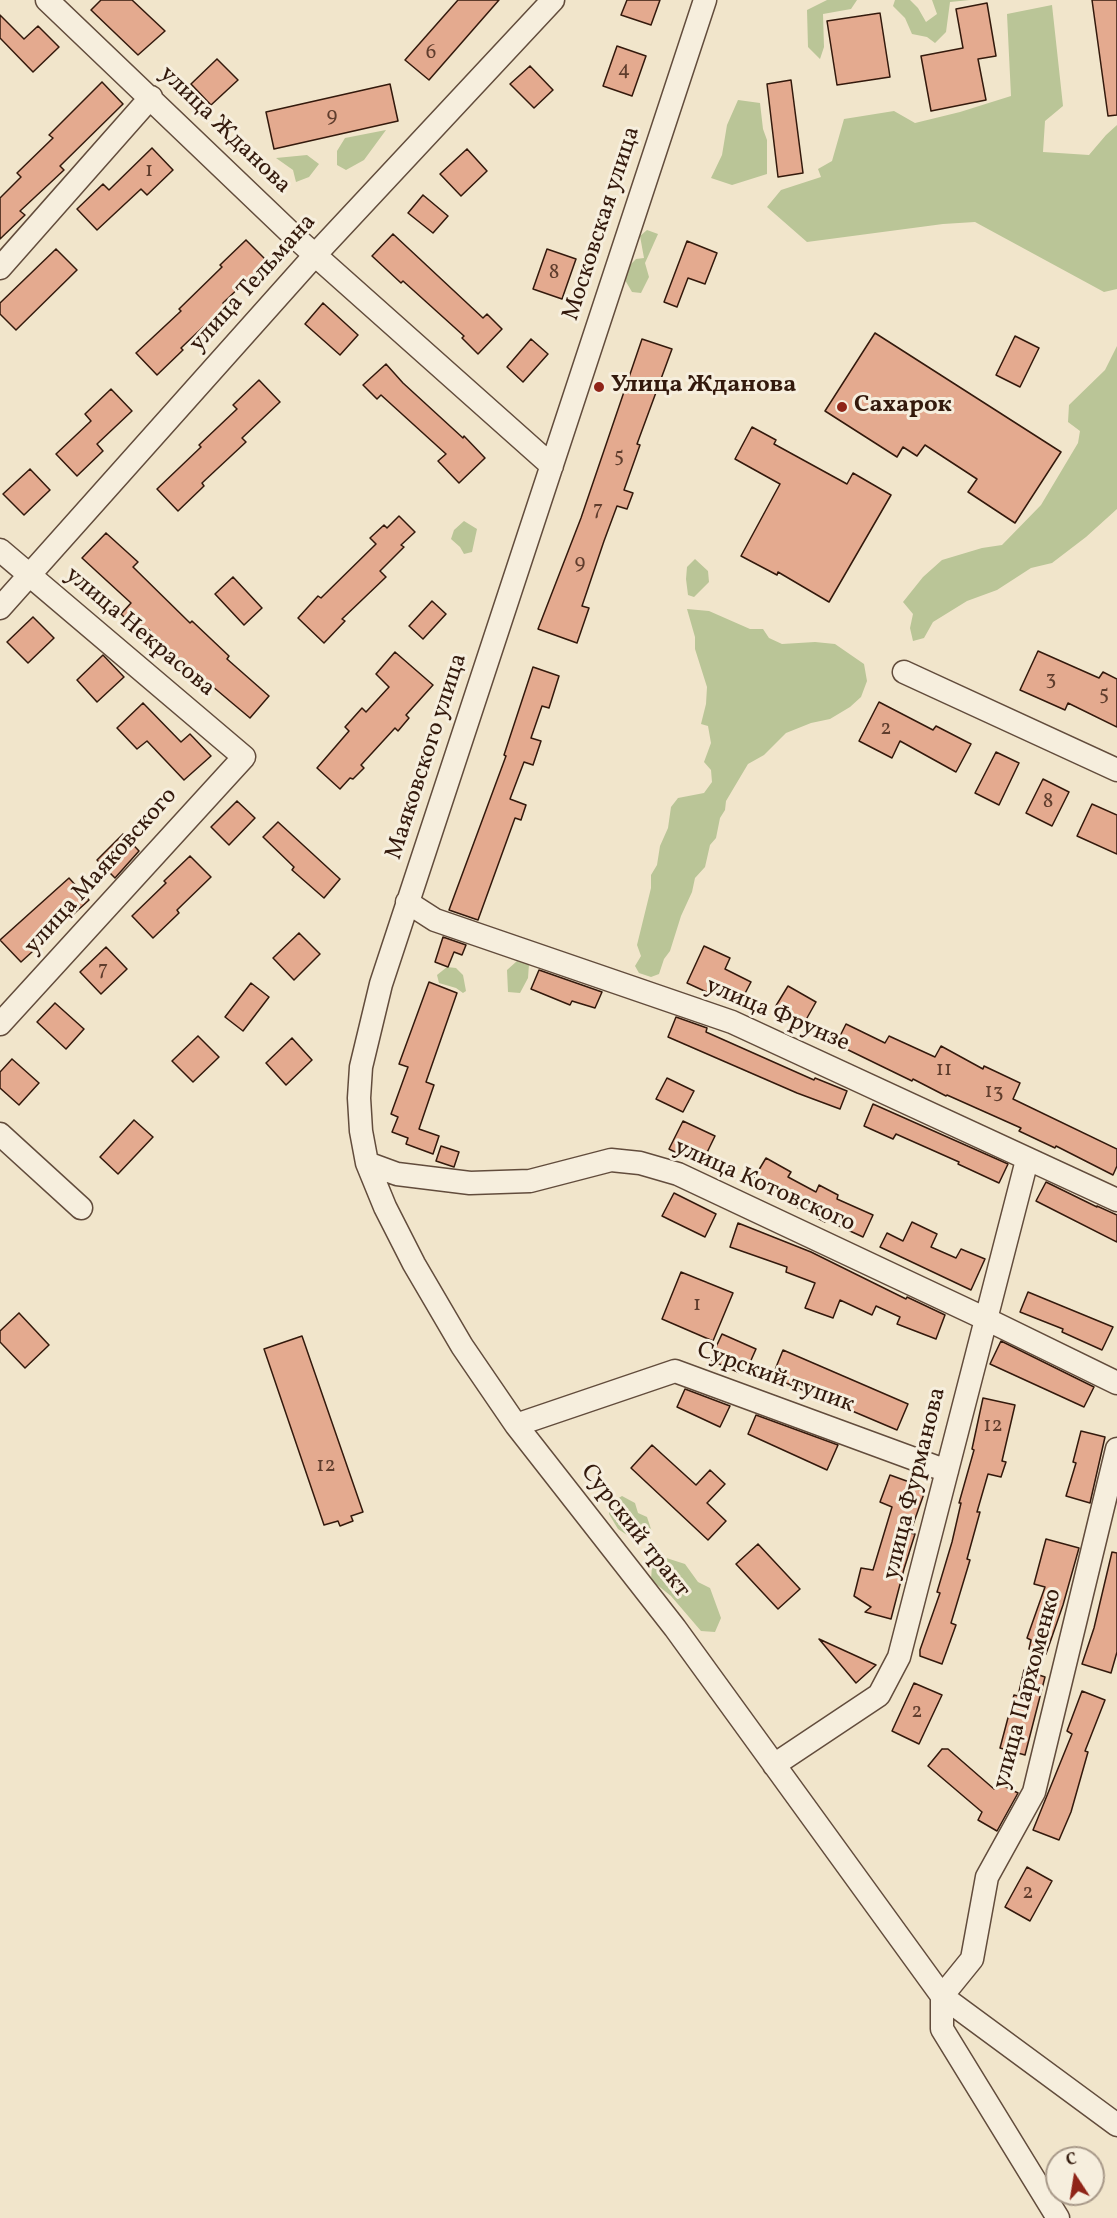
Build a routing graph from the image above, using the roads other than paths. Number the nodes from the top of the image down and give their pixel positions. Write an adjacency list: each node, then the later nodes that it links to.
1 (47, 0): 4 (street, улица Жданова)
2 (553, 0): 5 (street, улица Тельмана)
3 (705, 0): 7 (street, Московская улица)
4 (151, 97): 5 (street, улица Жданова); 6 (street)
5 (315, 255): 7 (street, улица Жданова); 9 (street, улица Тельмана)
6 (0, 268)
7 (552, 466): 14 (street, Маяковского улица)
8 (0, 550): 9 (street, улица Некрасова)
9 (29, 576): 10 (street, улица Тельмана); 12 (street, улица Некрасова)
10 (0, 608)
11 (904, 672): 13 (street)
12 (244, 757): 15 (street, улица Маяковского)
13 (1117, 770)
14 (407, 902): 16 (street, Маяковского улица); 18 (street, улица Фрунзе)
15 (0, 1024)
16 (361, 1067): 19 (street, Сурский тракт)
17 (0, 1134): 21 (street)
18 (1028, 1160): 20 (street, улица Фрунзе); 22 (street, улица Фурманова)
19 (367, 1163): 22 (street, улица Котовского); 24 (street, Сурский тракт)
20 (1117, 1200)
21 (81, 1208)
22 (986, 1319): 23 (street, улица Котовского); 26 (street, улица Фурманова)
23 (1117, 1383)
24 (516, 1425): 26 (street, Сурский тупик); 27 (street, Сурский тракт)
25 (1117, 1449): 28 (street, улица Пархоменко)
26 (947, 1471): 27 (street, улица Фурманова)
27 (774, 1765): 28 (street, Сурский тракт)
28 (942, 1996): 29 (street, Сурский тракт); 30 (street)
29 (1117, 2125)
30 (1058, 2218)

